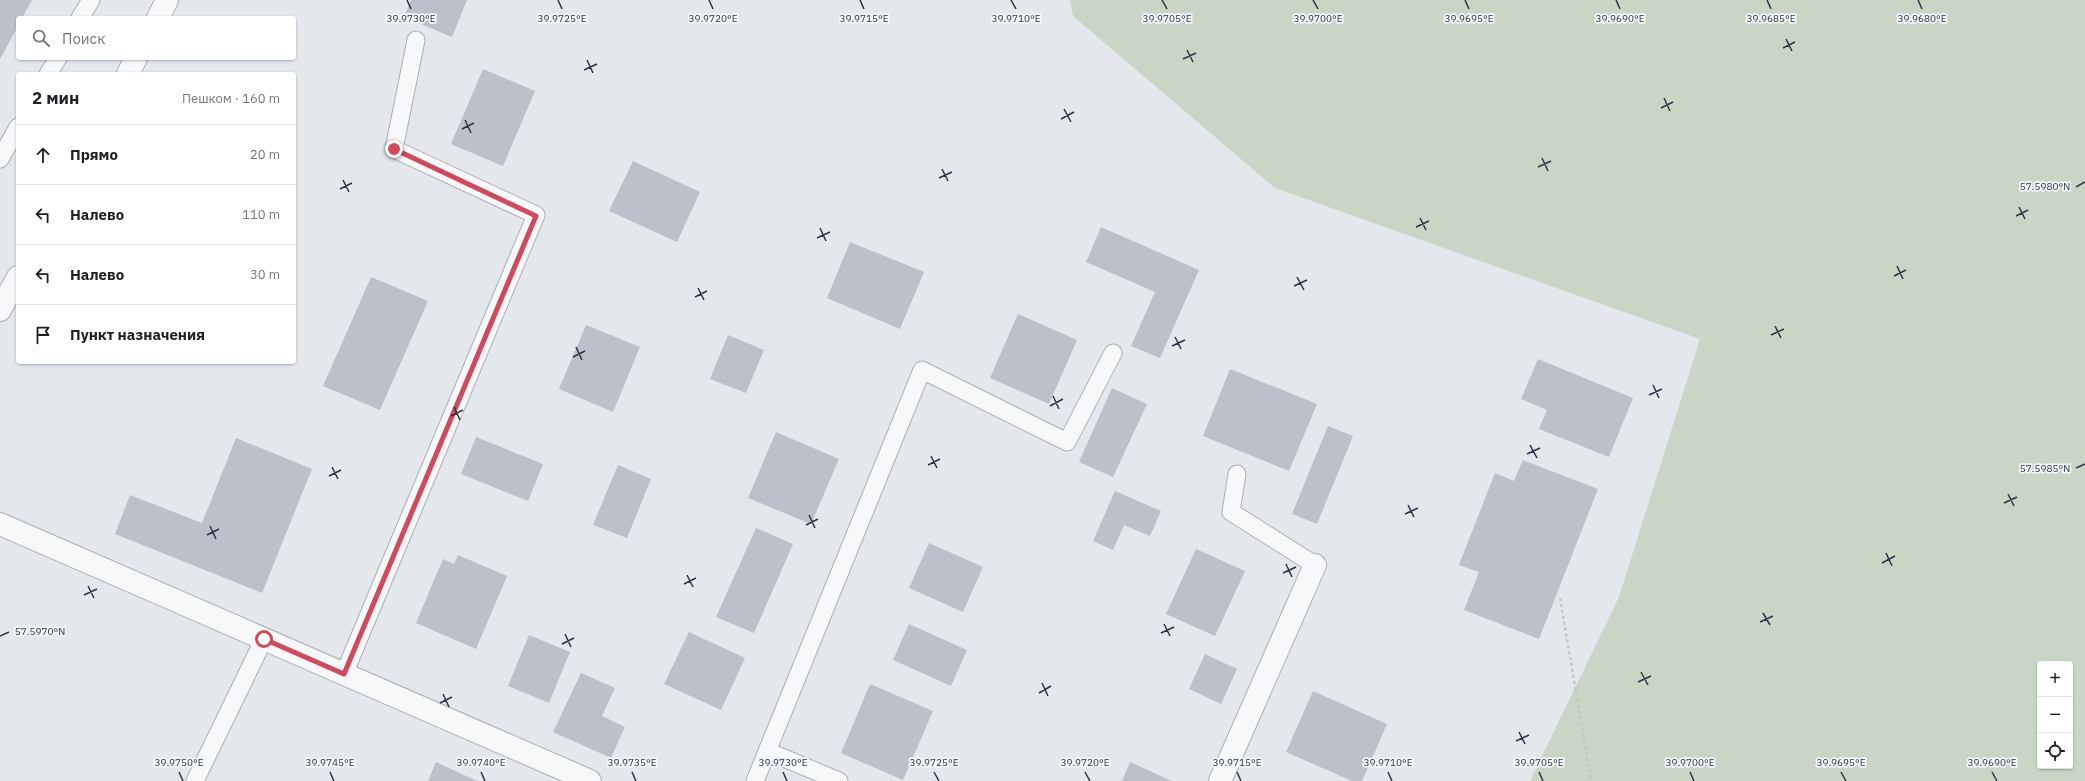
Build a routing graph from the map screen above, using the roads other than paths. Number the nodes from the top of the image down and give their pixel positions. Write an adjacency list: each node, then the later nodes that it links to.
1 (91, 0): 3 (lane)
2 (167, 0): 4 (street)
3 (81, 16)
4 (159, 16)
5 (416, 40): 19 (lane)
6 (57, 60): 8 (lane)
7 (135, 60): 9 (street)
8 (49, 72)
9 (129, 72)
10 (16, 131): 11 (lane)
11 (0, 159)
12 (16, 281): 13 (street)
13 (0, 310)
14 (1113, 353): 20 (lane)
15 (1237, 474): 17 (lane)
16 (0, 524): 18 (street)
17 (1315, 565): 25 (street)
18 (264, 639): 19 (street); 21 (lane)
19 (344, 674): 22 (street)
20 (767, 751): 23 (lane); 24 (lane)
21 (195, 781)
22 (590, 781)
23 (755, 781)
24 (839, 781)
25 (1220, 781)

